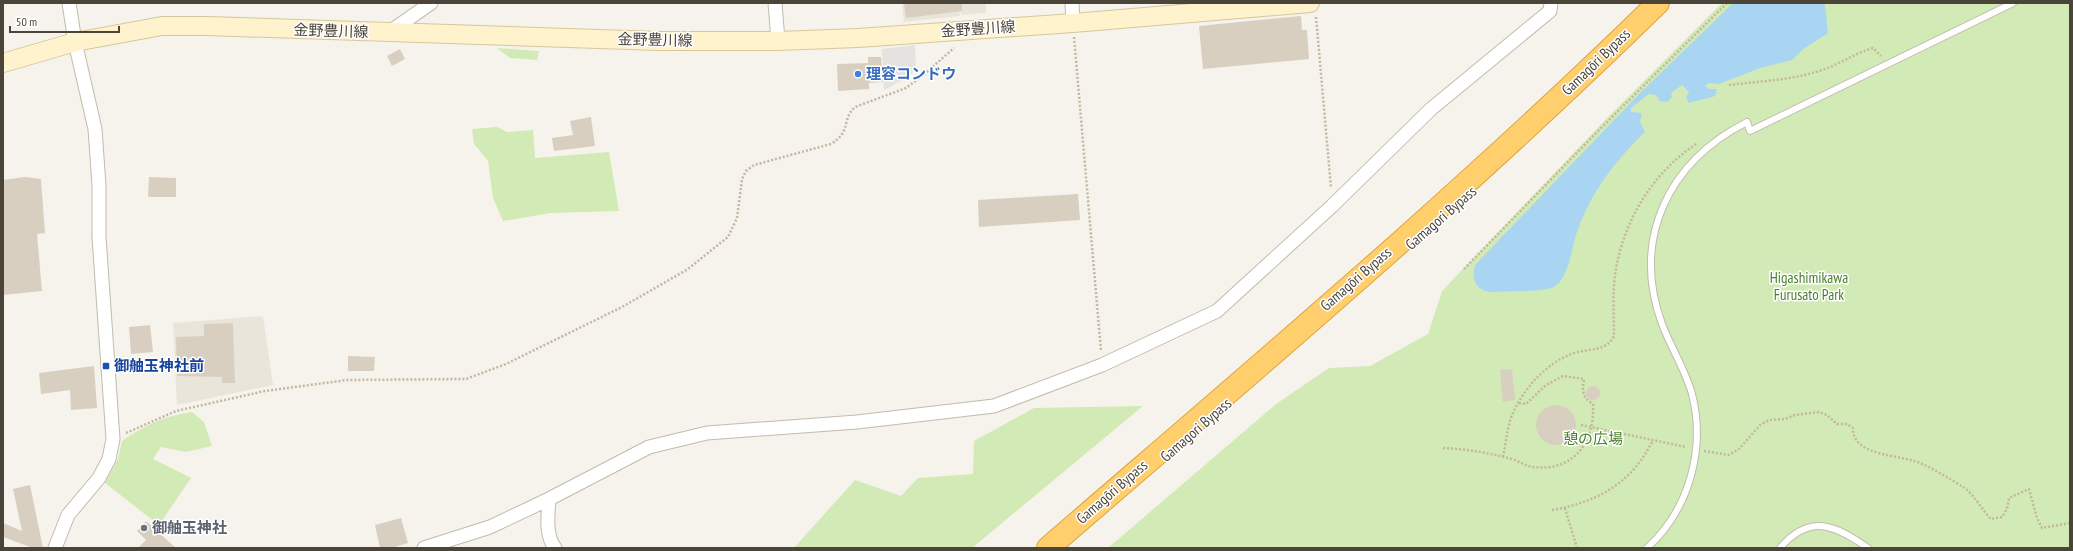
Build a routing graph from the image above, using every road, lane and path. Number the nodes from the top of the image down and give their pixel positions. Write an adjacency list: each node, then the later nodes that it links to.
1 (69, 3): 15 (street)
2 (431, 3): 13 (street)
3 (775, 3): 14 (street)
4 (1072, 3): 11 (street)
5 (1551, 3): 20 (street)
6 (1668, 3): 10 (highway, Gamagori Bypass)
7 (1727, 3): 21 (path)
8 (2013, 3): 29 (lane)
9 (1312, 7): 11 (main road, 金野豊川線); 20 (path)
10 (1650, 14): 38 (highway, Gamagōri Bypass); 39 (highway, Gamagori Bypass)
11 (1073, 23): 12 (main road, 金野豊川線); 22 (path)
12 (967, 30): 14 (main road, 金野豊川線); 26 (path)
13 (388, 33): 14 (main road, 金野豊川線); 15 (main road, 金野豊川線)
14 (778, 40)
15 (75, 42): 17 (main road, 金野豊川線); 26 (street)
16 (1882, 56): 18 (path)
17 (3, 63)
18 (1729, 85)
19 (1702, 140): 23 (path)
20 (1332, 206): 22 (street)
21 (1464, 269)
22 (1102, 365): 31 (street)
23 (1519, 403): 25 (path); 30 (path)
24 (1581, 425): 25 (path)
25 (1592, 428): 27 (path); 30 (path)
26 (113, 439): 35 (street)
27 (1653, 440): 29 (path); 32 (path)
28 (1442, 448): 30 (path)
29 (1696, 449): 34 (path); 41 (lane)
30 (1503, 457)
31 (549, 499): 36 (street); 37 (street)
32 (1565, 508): 33 (path); 40 (path)
33 (1552, 510)
34 (2070, 523)
35 (55, 548)
36 (424, 548)
37 (555, 548)
38 (1048, 548)
39 (1059, 548)
40 (1577, 548)
41 (1646, 548)
42 (1780, 548): 43 (lane)
43 (1868, 548)

